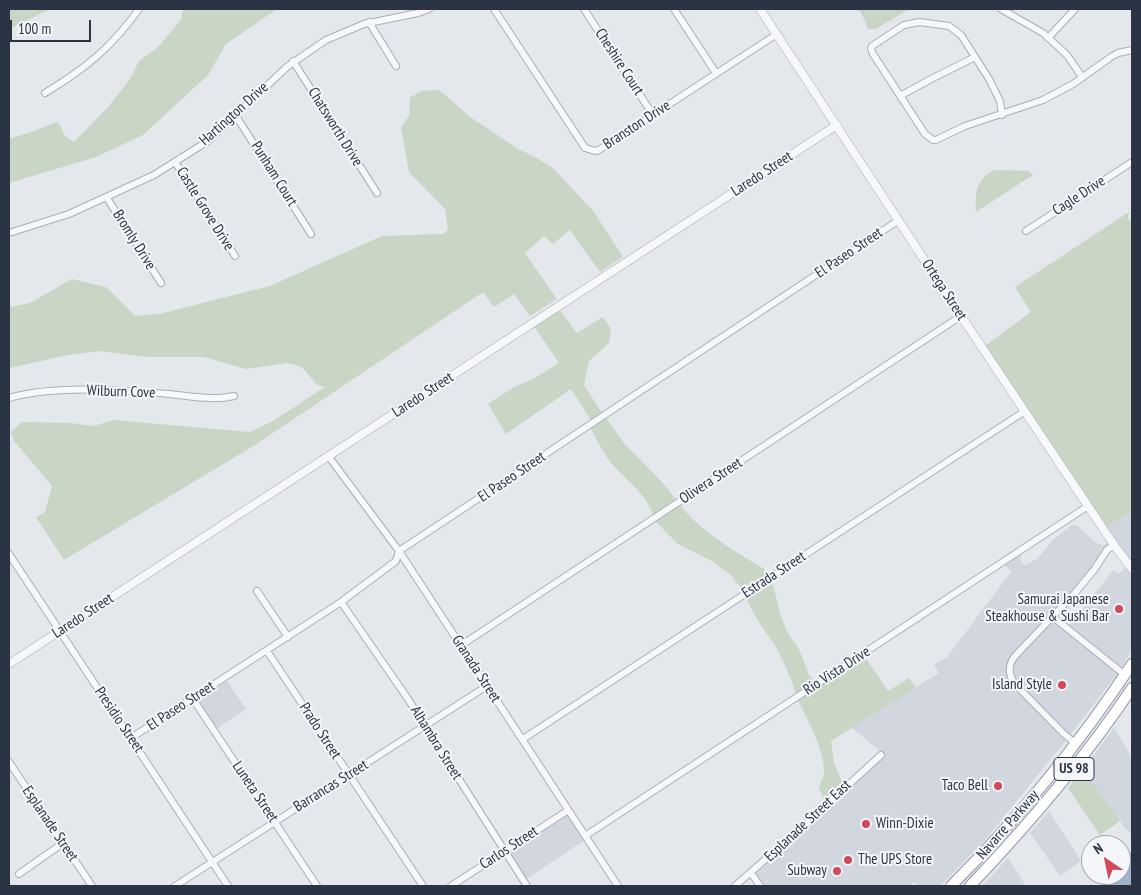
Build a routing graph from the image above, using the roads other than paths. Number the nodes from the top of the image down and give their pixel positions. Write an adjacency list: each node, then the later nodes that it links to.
1 (139, 9): 18 (street)
2 (430, 9): 9 (street, Hartington Drive)
3 (494, 9): 20 (street, Branston Drive)
4 (584, 9): 20 (street, Cheshire Court)
5 (674, 9): 16 (street)
6 (760, 9): 10 (street, Ortega Street)
7 (1001, 9): 11 (street)
8 (1075, 9): 11 (street)
9 (369, 22): 14 (street, Hartington Drive); 15 (street)
10 (777, 34): 16 (street, Branston Drive); 23 (street, Ortega Street)
11 (1048, 38): 17 (street)
12 (1132, 50): 17 (street)
13 (975, 57): 19 (street); 19 (street); 21 (street)
14 (293, 61): 22 (street, Hartington Drive); 26 (street, Chatsworth Drive)
15 (396, 66)
16 (716, 73): 20 (street, Branston Drive)
17 (1082, 77): 21 (street)
18 (45, 93)
19 (900, 96): 21 (street)
20 (653, 114)
21 (1002, 115)
22 (236, 116): 24 (street, Hartington Drive); 31 (street, Punham Court)
23 (837, 125): 28 (street, Ortega Street); 38 (street, Laredo Street)
24 (175, 162): 27 (street, Hartington Drive); 32 (street, Castle Grove Drive)
25 (1132, 162): 29 (street, Cagle Drive)
26 (377, 193)
27 (107, 198): 30 (street, Hartington Drive); 33 (street, Bromly Drive)
28 (899, 220): 34 (street, Ortega Street); 41 (street, El Paseo Street)
29 (1026, 231)
30 (9, 233)
31 (312, 234)
32 (235, 256)
33 (161, 283)
34 (961, 316): 37 (street, Ortega Street); 49 (street, Olivera Street)
35 (234, 396): 36 (street, Wilburn Cove)
36 (9, 398)
37 (1025, 411): 39 (street, Ortega Street); 59 (street, Estrada Street)
38 (329, 456): 41 (street, Granada Street); 47 (street, Laredo Street)
39 (1088, 506): 40 (street, Ortega Street); 69 (street, Rio Vista Drive)
40 (1114, 545): 43 (street, Ortega Street); 46 (street)
41 (399, 551): 45 (street, El Paseo Street); 49 (street, Granada Street)
42 (9, 554): 47 (street, Presidio Street)
43 (1132, 569)
44 (257, 591): 48 (street)
45 (341, 602): 48 (street, El Paseo Street); 57 (street, Alhambra Street)
46 (1053, 617): 53 (street); 60 (street)
47 (59, 632): 51 (street, Laredo Street); 58 (street, Presidio Street)
48 (288, 637): 50 (street, El Paseo Street)
49 (460, 646): 54 (street, Granada Street)
50 (267, 651): 56 (street, El Paseo Street); 63 (street, Prado Street)
51 (9, 664)
52 (1132, 664): 53 (highway, Navarre Parkway / US 98)
53 (1125, 675): 60 (highway, Navarre Parkway / US 98)
54 (487, 686): 57 (street, Barrancas Street); 59 (street, Granada Street)
55 (1132, 688): 67 (highway, Navarre Parkway / US 98)
56 (193, 699): 58 (street, El Paseo Street); 66 (street, Luneta Street)
57 (425, 727): 63 (street, Barrancas Street); 72 (street, Alhambra Street)
58 (131, 738): 73 (street, Presidio Street)
59 (523, 739): 65 (street, Granada Street)
60 (1076, 744): 64 (highway, Navarre Parkway / US 98)
61 (881, 754): 74 (street, Esplanade Street East)
62 (9, 762): 70 (street, Esplanade Street)
63 (349, 775): 66 (street, Barrancas Street); 80 (street, Prado Street)
64 (1024, 808): 67 (highway); 68 (highway, Navarre Parkway / US 98)
65 (567, 811): 69 (street, Granada Street); 72 (street, Carlos Street)
66 (275, 822): 73 (street, Barrancas Street); 79 (street, Luneta Street)
67 (1027, 826): 71 (highway, Navarre Parkway / US 98)
68 (1005, 830): 71 (highway); 86 (highway, Navarre Parkway / US 98)
69 (585, 836): 83 (street, Granada Street)
70 (63, 843): 75 (street); 76 (street, Esplanade Street)
71 (1009, 845): 87 (highway, Navarre Parkway / US 98)
72 (504, 852): 81 (street, Carlos Street); 82 (street, Alhambra Street)
73 (212, 862): 77 (street, Barrancas Street); 78 (street, Presidio Street)
74 (751, 873): 84 (street, Esplanade Street East); 85 (street)
75 (19, 874)
76 (92, 886)
77 (175, 886)
78 (228, 886)
79 (317, 886)
80 (423, 886)
81 (451, 886)
82 (527, 886)
83 (618, 886)
84 (735, 886)
85 (760, 886)
86 (951, 886)
87 (970, 886)

